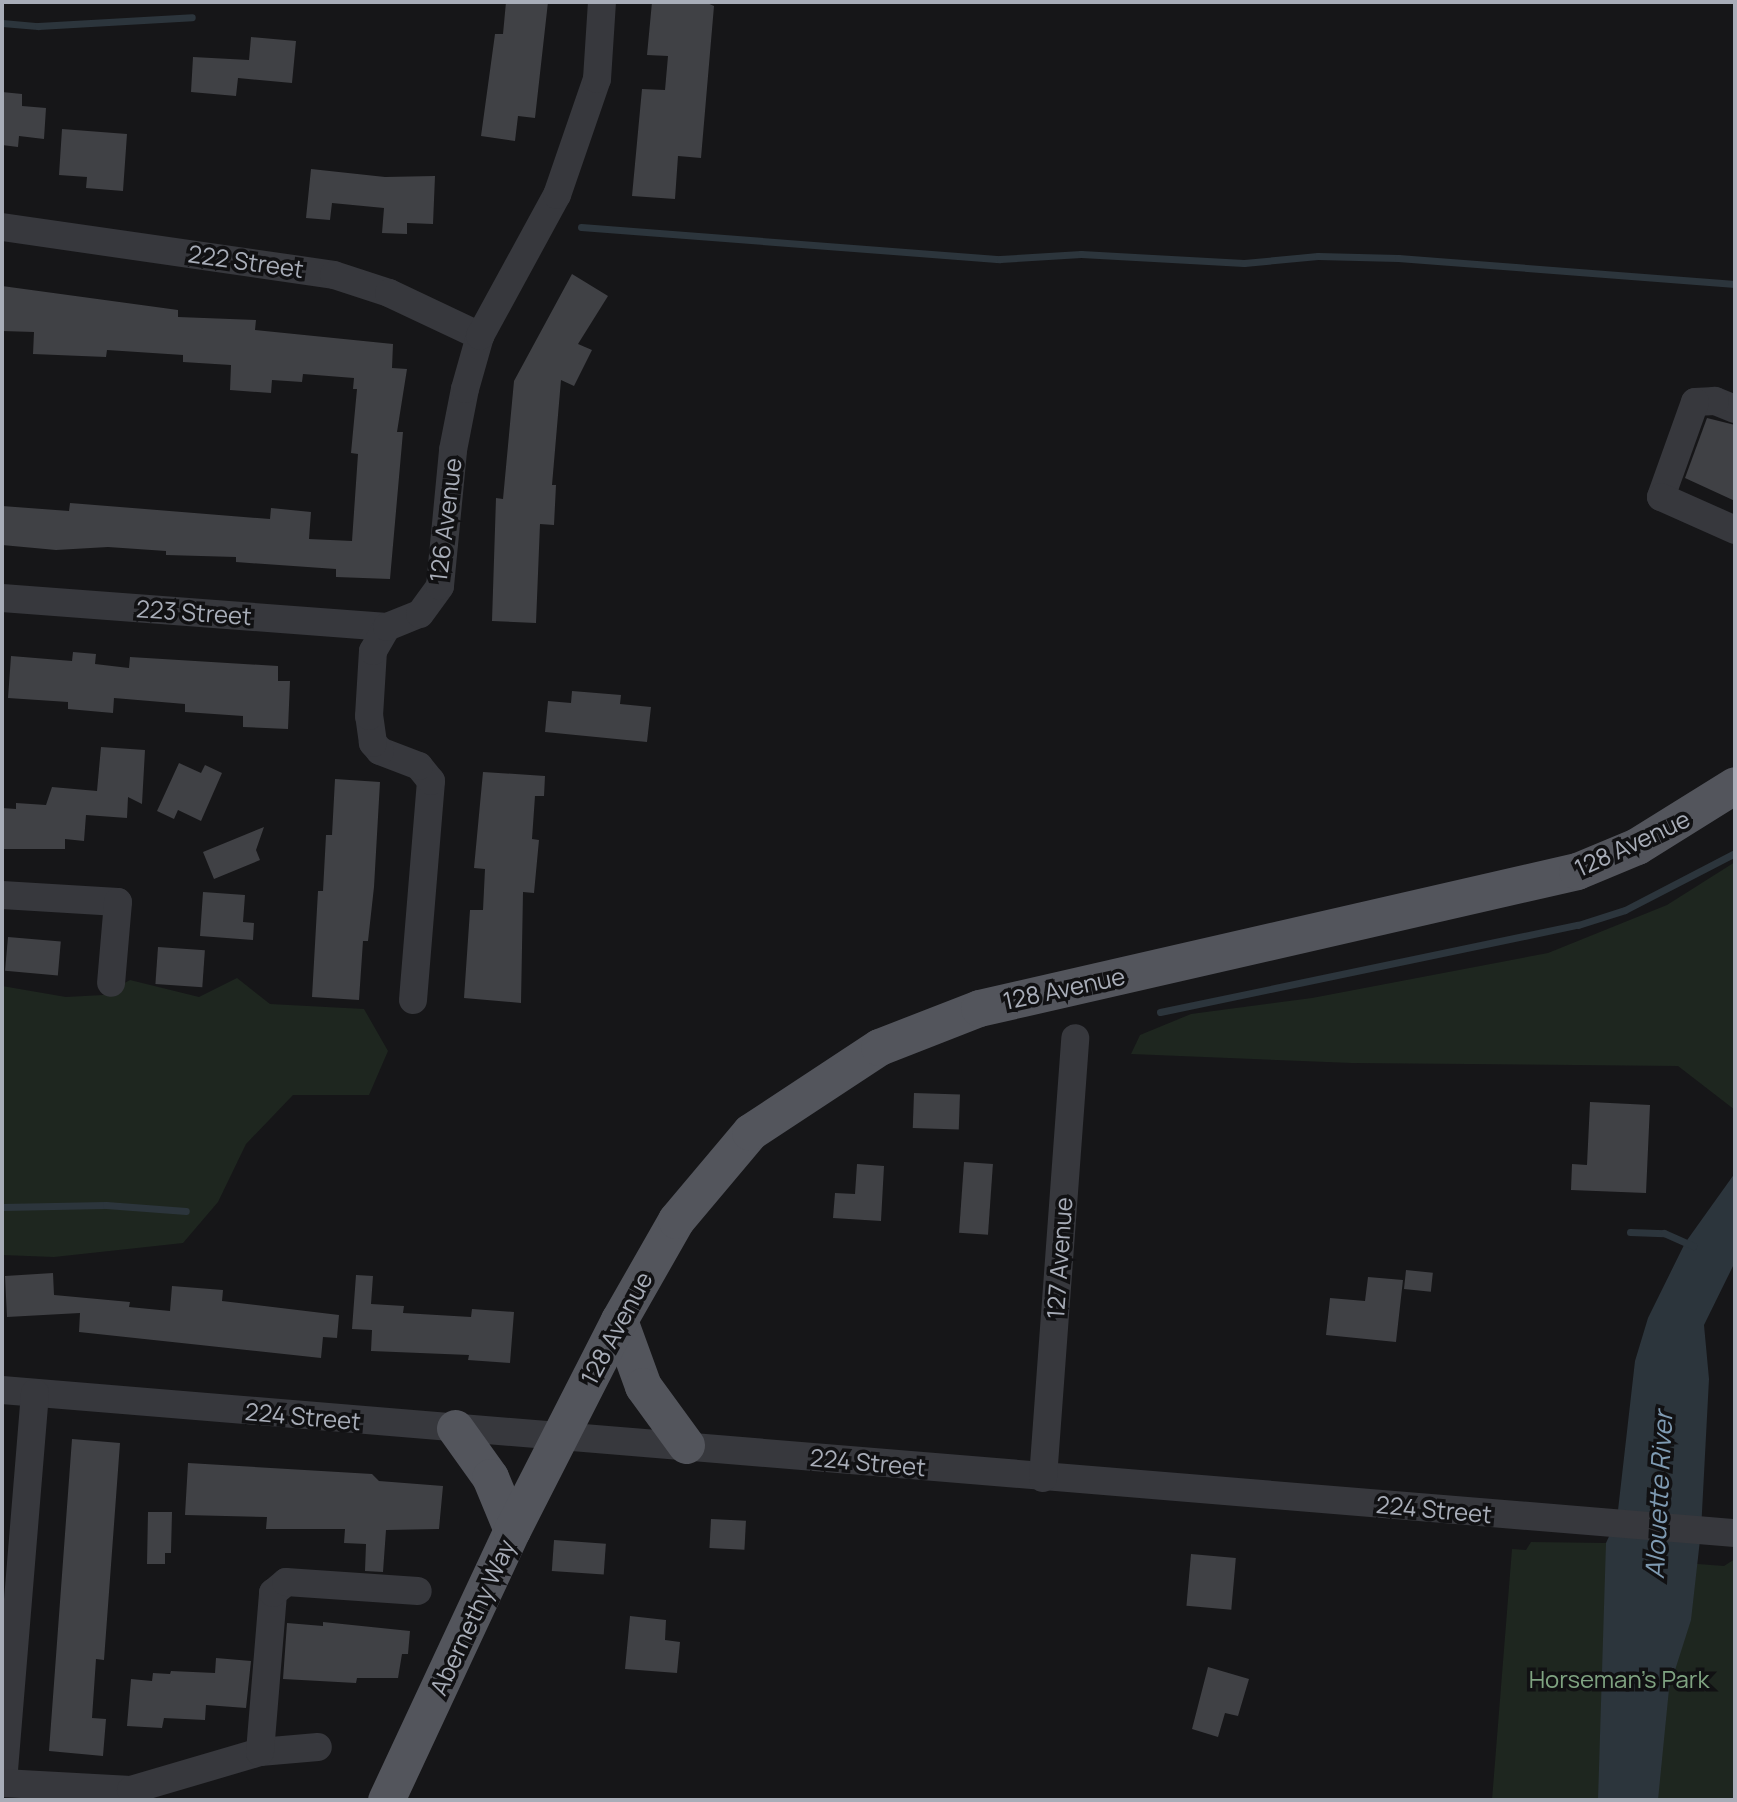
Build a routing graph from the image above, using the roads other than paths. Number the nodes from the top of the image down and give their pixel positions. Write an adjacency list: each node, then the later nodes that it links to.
1 (602, 2): 3 (street, 126 Avenue)
2 (2, 227): 3 (street, 222 Street)
3 (480, 336): 7 (street, 126 Avenue)
4 (1735, 409): 5 (street)
5 (1735, 530)
6 (2, 598): 7 (street, 223 Street)
7 (387, 627): 11 (street)
8 (1735, 785): 13 (main road, 128 Avenue)
9 (2, 894): 10 (street)
10 (111, 983)
11 (413, 999)
12 (1075, 1038): 19 (street, 127 Avenue)
13 (619, 1320): 17 (main road, 128 Avenue); 18 (main road)
14 (2, 1390): 15 (street, 224 Street)
15 (35, 1393): 16 (street, 224 Street); 24 (street)
16 (455, 1428): 17 (street, 224 Street); 20 (main road)
17 (561, 1434): 18 (street, 224 Street); 20 (main road, Abernethy Way)
18 (686, 1445): 19 (street, 224 Street)
19 (1043, 1478): 21 (street, 224 Street)
20 (512, 1530): 25 (main road, Abernethy Way)
21 (1723, 1532)
22 (418, 1591): 24 (street)
23 (318, 1747): 24 (street)
24 (260, 1752)
25 (386, 1800)

